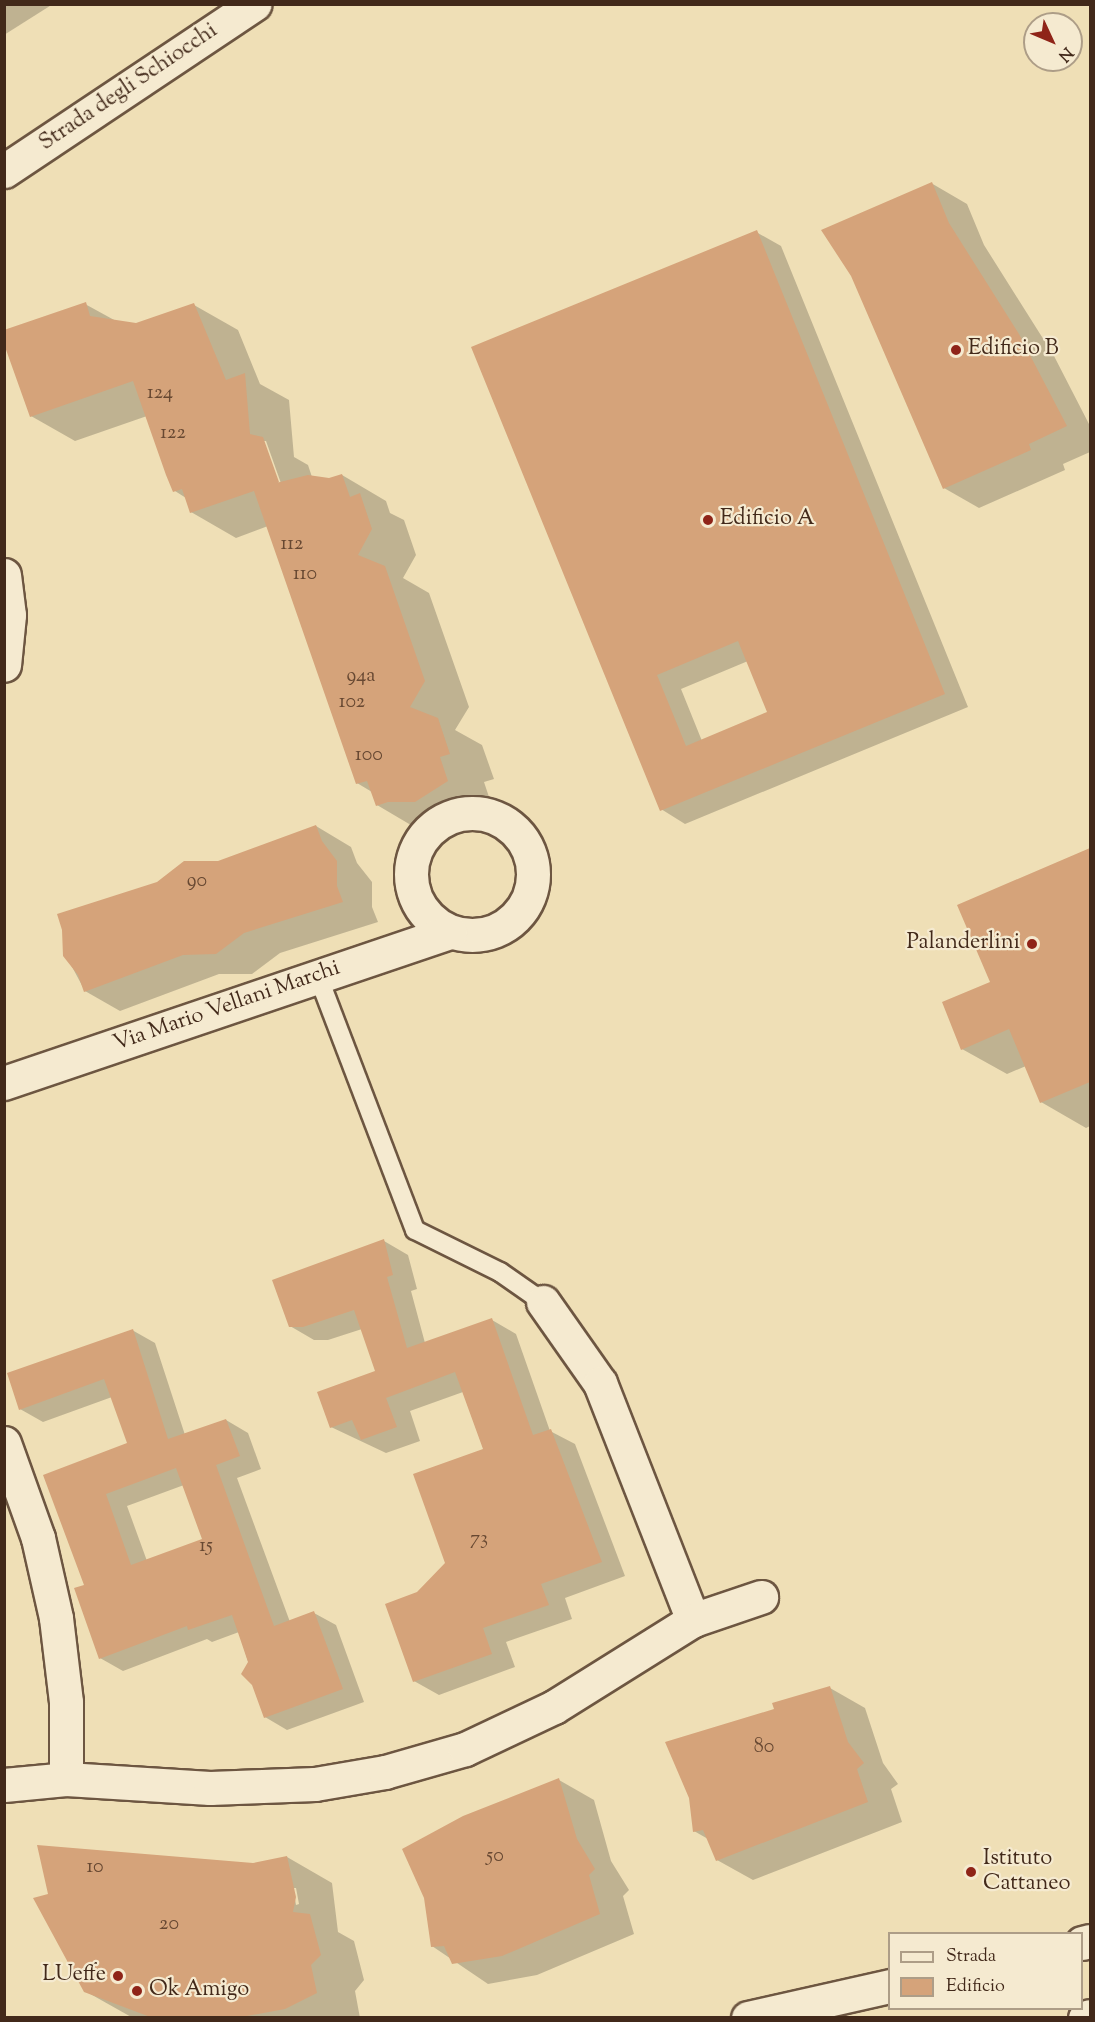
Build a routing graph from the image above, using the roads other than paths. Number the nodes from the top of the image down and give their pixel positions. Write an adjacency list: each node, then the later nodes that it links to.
1 (254, 4): 2 (street, Strada degli Schiocchi)
2 (4, 171)
3 (4, 575): 4 (street)
4 (4, 666)
5 (450, 932): 6 (street, Via Mario Vellani Marchi)
6 (318, 976): 7 (street, Via Mario Vellani Marchi); 8 (lane)
7 (4, 1083)
8 (543, 1302): 11 (street)
9 (4, 1443): 12 (street)
10 (760, 1597): 11 (street)
11 (693, 1620): 12 (street)
12 (66, 1779): 13 (street)
13 (4, 1785)
14 (888, 1986): 16 (street)
15 (1090, 2016): 17 (street)
16 (748, 2018)
17 (1085, 2018)

